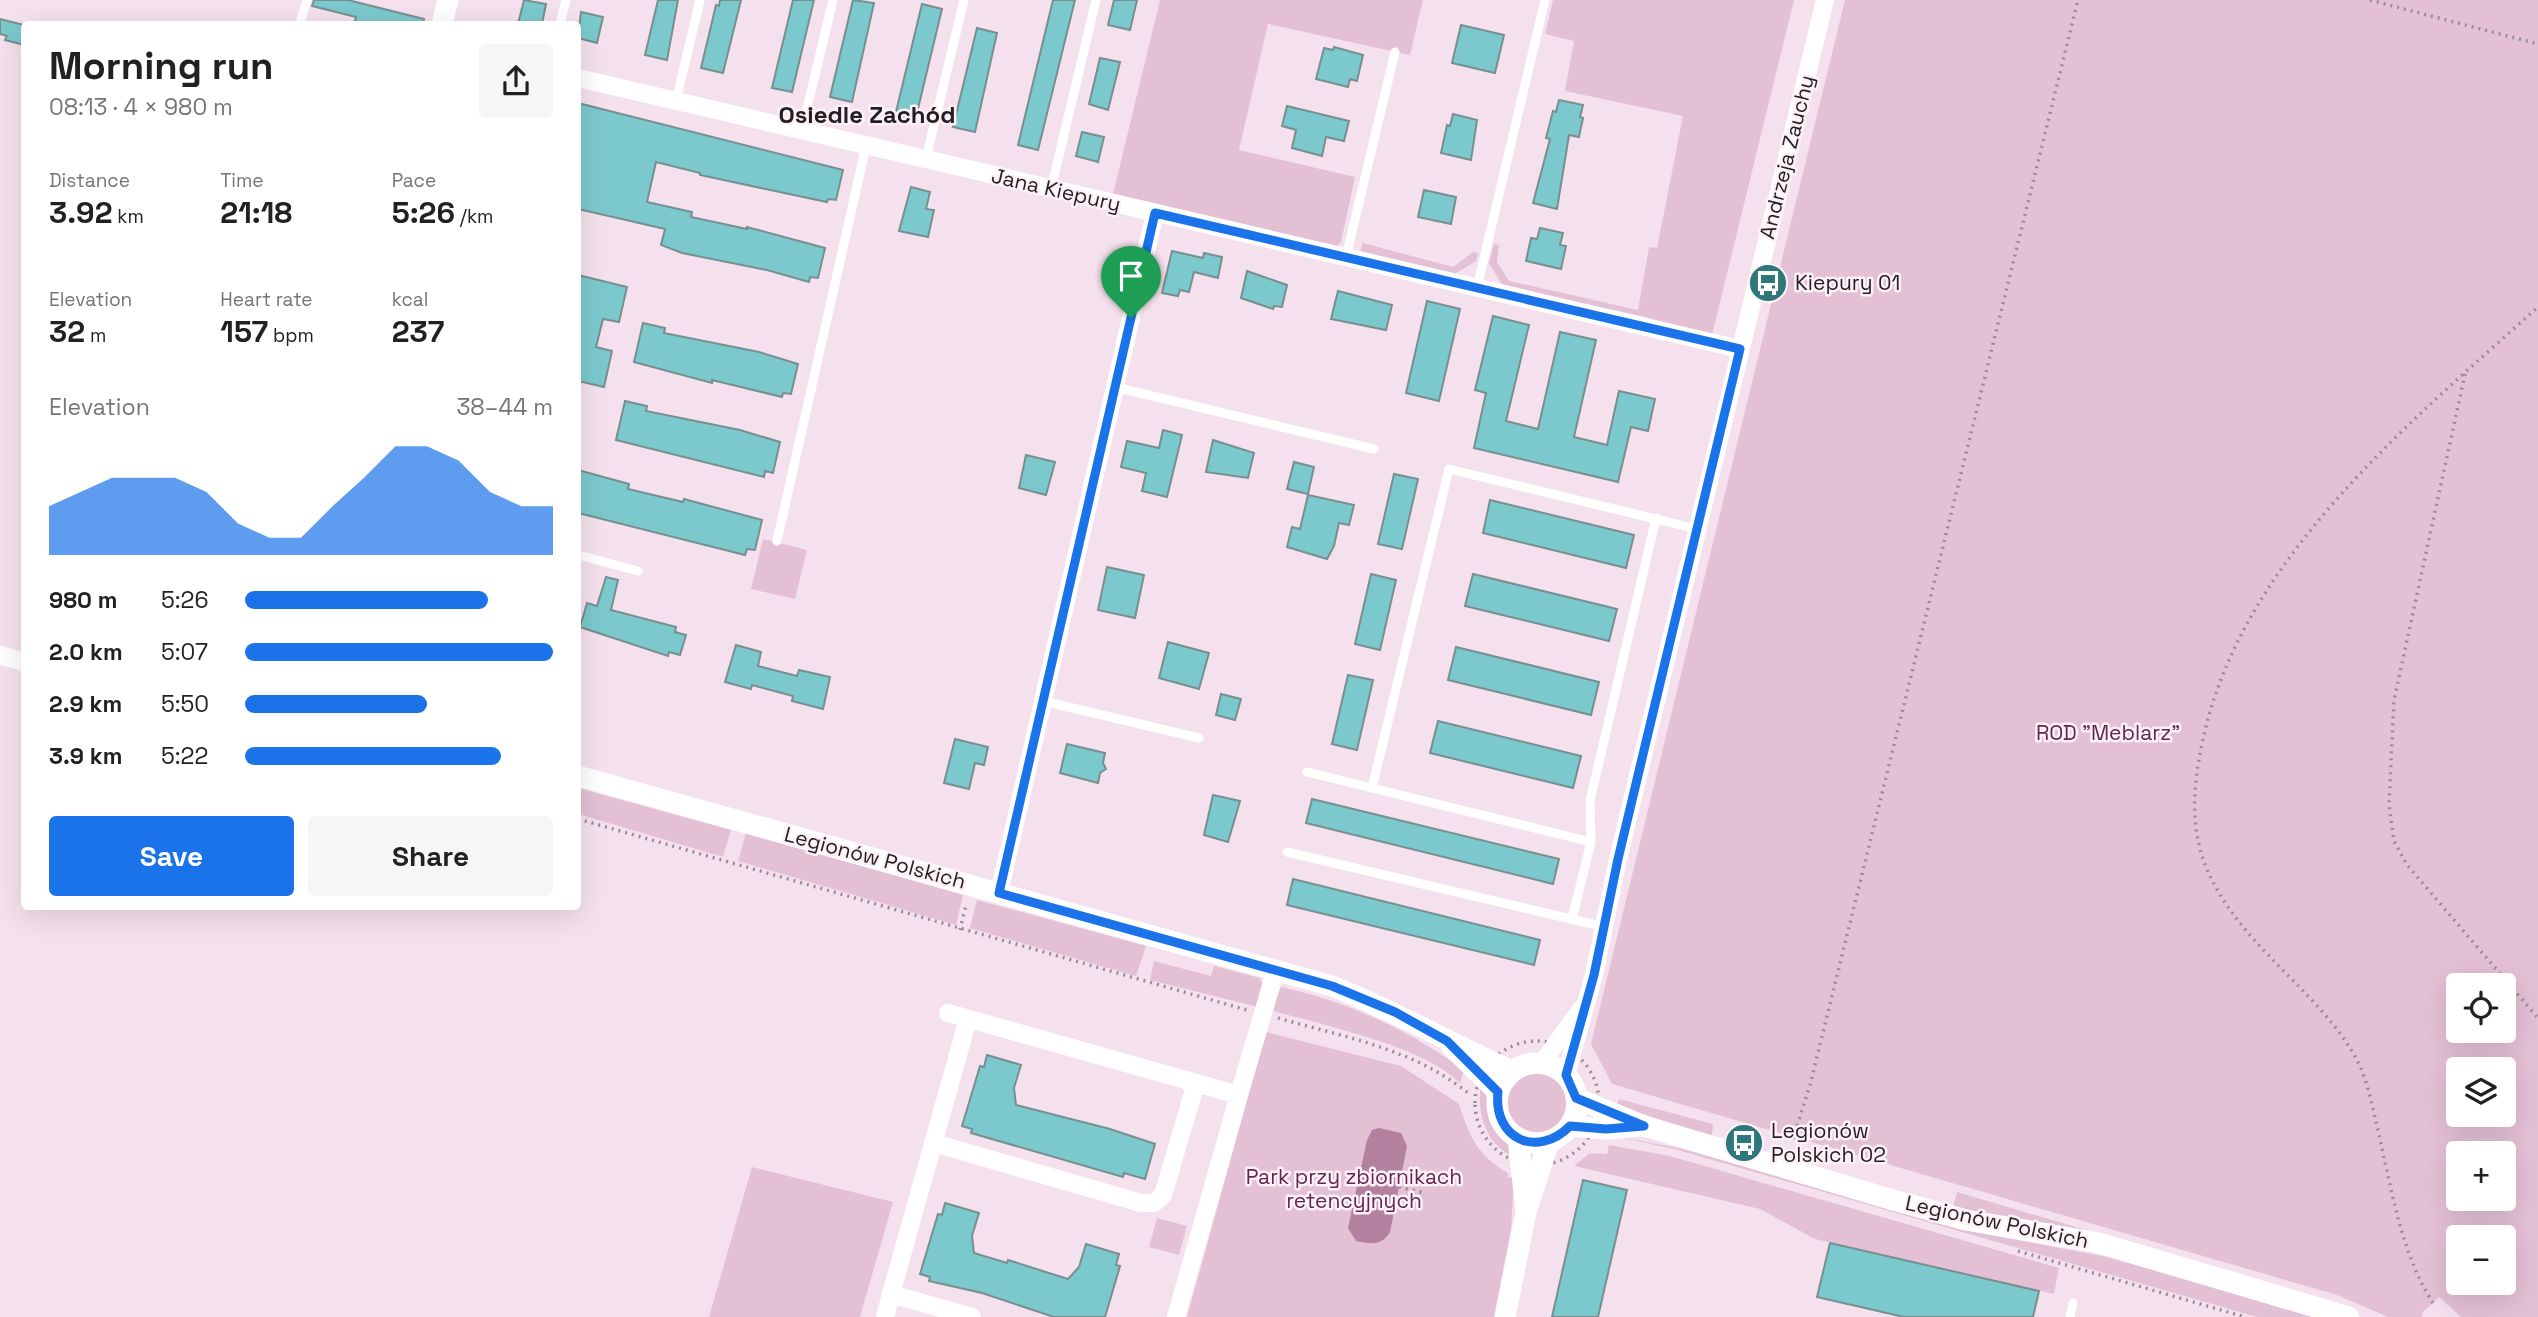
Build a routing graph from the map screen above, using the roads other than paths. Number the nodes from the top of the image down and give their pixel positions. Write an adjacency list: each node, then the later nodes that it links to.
1 (307, 0): 10 (lane)
2 (448, 0): 11 (street)
3 (566, 0): 12 (lane)
4 (700, 0): 15 (lane)
5 (833, 0): 16 (lane)
6 (964, 0): 18 (lane)
7 (1096, 0): 19 (lane)
8 (1545, 0): 22 (lane)
9 (1825, 0): 23 (street, Andrzeja Zauchy)
10 (301, 21)
11 (443, 21)
12 (561, 21)
13 (1395, 52): 21 (lane)
14 (581, 79): 15 (street, Jana Kiepury)
15 (676, 101): 17 (street, Jana Kiepury)
16 (804, 121)
17 (866, 146): 20 (street, Jana Kiepury); 28 (lane)
18 (928, 150)
19 (1053, 181)
20 (1155, 213): 21 (street, Jana Kiepury); 24 (street)
21 (1346, 257): 22 (street, Jana Kiepury)
22 (1476, 288): 23 (street, Jana Kiepury)
23 (1740, 349): 27 (street, Andrzeja Zauchy)
24 (1115, 387): 25 (lane); 33 (street)
25 (1374, 449)
26 (1656, 518): 27 (lane); 37 (lane); 38 (lane)
27 (1697, 529): 42 (street, Andrzeja Zauchy)
28 (777, 541)
29 (581, 556): 30 (lane)
30 (638, 571)
31 (0, 656): 32 (street)
32 (21, 661)
33 (1043, 701): 34 (lane); 40 (street)
34 (1199, 738)
35 (1307, 772): 37 (lane)
36 (581, 777): 40 (street, Legionów Polskich)
37 (1372, 788): 38 (lane)
38 (1591, 842): 41 (lane)
39 (1287, 852): 41 (lane)
40 (999, 893): 43 (street, Legionów Polskich)
41 (1572, 919): 42 (lane)
42 (1605, 927): 44 (street, Andrzeja Zauchy)
43 (1276, 969): 47 (street, Legionów Polskich); 53 (street)
44 (1582, 1008): 48 (street, Andrzeja Zauchy); 50 (street, Andrzeja Zauchy)
45 (948, 1013): 46 (street)
46 (968, 1019): 51 (street); 59 (street)
47 (1447, 1041): 49 (street, Legionów Polskich); 52 (street, Legionów Polskich)
48 (1542, 1063): 49 (street); 50 (street)
49 (1512, 1071): 52 (street)
50 (1566, 1075): 54 (street)
51 (1196, 1083): 53 (street); 59 (street)
52 (1498, 1092): 57 (street)
53 (1239, 1095): 65 (street)
54 (1576, 1098): 55 (street); 56 (street, Legionów Polskich)
55 (1570, 1126): 56 (street, Legionów Polskich); 58 (street)
56 (1644, 1126): 68 (street, Legionów Polskich)
57 (1518, 1138): 58 (street); 60 (street)
58 (1549, 1141): 60 (street)
59 (934, 1143): 61 (street)
60 (1526, 1212): 66 (street)
61 (891, 1294): 63 (street); 64 (street)
62 (2073, 1303): 67 (lane)
63 (885, 1317)
64 (972, 1317)
65 (1176, 1317)
66 (1504, 1317)
67 (2070, 1317)
68 (2350, 1317)

